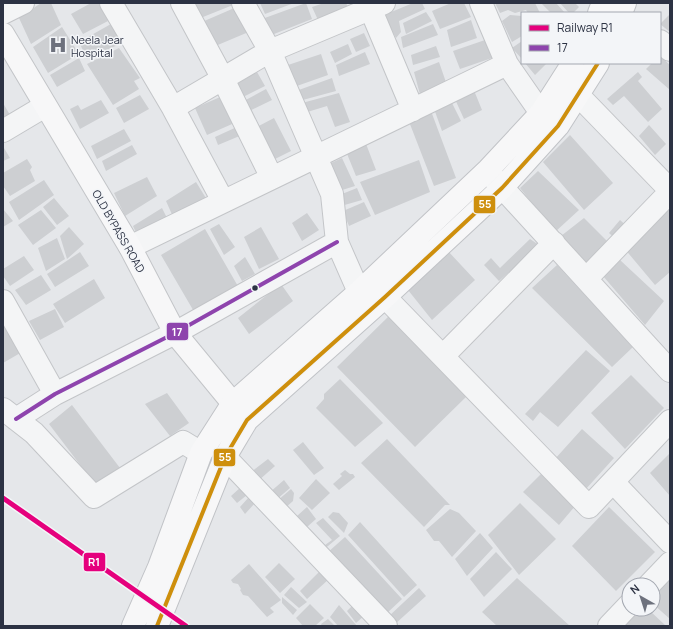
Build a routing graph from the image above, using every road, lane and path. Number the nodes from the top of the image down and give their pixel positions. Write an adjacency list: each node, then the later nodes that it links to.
1 (24, 3): 7 (street)
2 (111, 3): 18 (street)
3 (182, 3): 15 (street)
4 (243, 3): 11 (street)
5 (481, 3): 12 (street)
6 (374, 5): 11 (street); 19 (street)
7 (3, 13)
8 (3, 34): 17 (main road, OLD BYPASS ROAD)
9 (661, 42): 10 (street)
10 (670, 50)
11 (270, 51): 15 (street); 22 (street)
12 (507, 64): 19 (street); 20 (street)
13 (572, 64): 20 (main road)
14 (597, 64): 16 (main road)
15 (223, 79): 18 (street); 24 (street)
16 (578, 95): 25 (main road); 26 (street)
17 (45, 106): 21 (street); 30 (main road, OLD BYPASS ROAD)
18 (173, 108): 27 (street)
19 (413, 110): 22 (street)
20 (541, 114): 23 (main road)
21 (3, 131)
22 (315, 157): 24 (street); 28 (street)
23 (488, 170): 25 (street); 32 (main road)
24 (272, 178): 27 (street)
25 (502, 188): 29 (street); 33 (main road)
26 (670, 191): 31 (street)
27 (223, 201): 30 (street)
28 (337, 242): 32 (street); 35 (street)
29 (554, 243): 31 (street); 36 (street)
30 (130, 247): 35 (main road, OLD BYPASS ROAD)
31 (586, 279): 37 (street)
32 (359, 292): 39 (main road)
33 (385, 297): 36 (street); 41 (main road)
34 (3, 301): 38 (street)
35 (176, 333): 38 (street); 39 (main road, OLD BYPASS ROAD)
36 (443, 356): 45 (street)
37 (670, 371)
38 (55, 394): 40 (street)
39 (233, 403): 41 (main road, OLD BYPASS ROAD); 43 (main road)
40 (9, 414): 43 (street)
41 (247, 420): 44 (main road)
42 (670, 420): 45 (street)
43 (201, 453): 50 (main road)
44 (225, 457): 51 (main road); 52 (street)
45 (613, 482): 46 (street)
46 (670, 542)
47 (670, 563): 48 (street)
48 (657, 577)
49 (621, 613): 53 (street)
50 (133, 626)
51 (157, 626)
52 (386, 626)
53 (609, 626)

